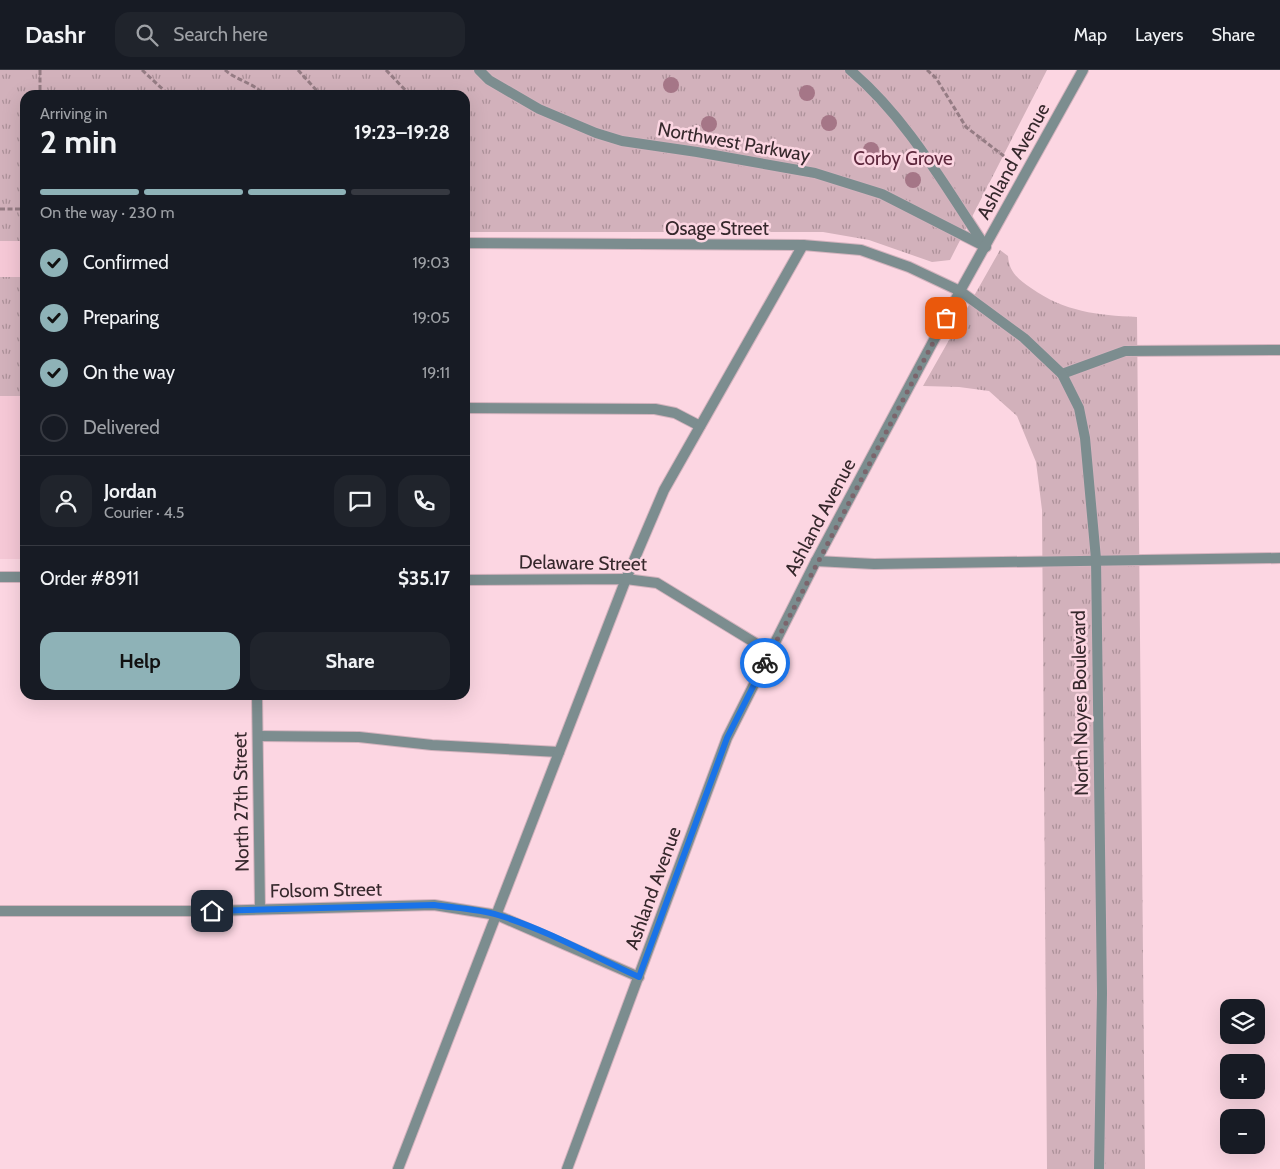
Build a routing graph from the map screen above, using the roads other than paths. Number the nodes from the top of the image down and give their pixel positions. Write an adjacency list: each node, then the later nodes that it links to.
1 (479, 70): 6 (street, Northwest Parkway)
2 (850, 70): 6 (street)
3 (1083, 70): 6 (street, Ashland Avenue)
4 (470, 243): 5 (street, Osage Street)
5 (803, 245): 7 (street, Osage Street); 11 (street)
6 (986, 247): 7 (street, Ashland Avenue)
7 (960, 291): 9 (street, North Noyes Boulevard); 14 (street, Ashland Avenue)
8 (1280, 350): 9 (street)
9 (1062, 374): 13 (street, North Noyes Boulevard)
10 (470, 408): 11 (street)
11 (700, 426): 17 (street)
12 (1280, 558): 13 (street)
13 (1096, 559): 14 (street); 29 (street, North Noyes Boulevard)
14 (816, 561): 19 (street, Ashland Avenue)
15 (0, 577): 16 (street)
16 (20, 577)
17 (626, 579): 18 (street, Delaware Street); 19 (street, Delaware Street); 22 (street)
18 (470, 580)
19 (770, 652): 26 (street, Ashland Avenue)
20 (257, 700): 21 (street, North 27th Street)
21 (258, 736): 22 (street); 23 (street, North 27th Street)
22 (559, 752): 25 (street)
23 (260, 910): 24 (street, Folsom Street); 25 (street, Folsom Street)
24 (0, 911)
25 (497, 915): 26 (street, Folsom Street); 27 (street)
26 (639, 977): 28 (street, Ashland Avenue)
27 (398, 1169)
28 (567, 1169)
29 (1099, 1169)

